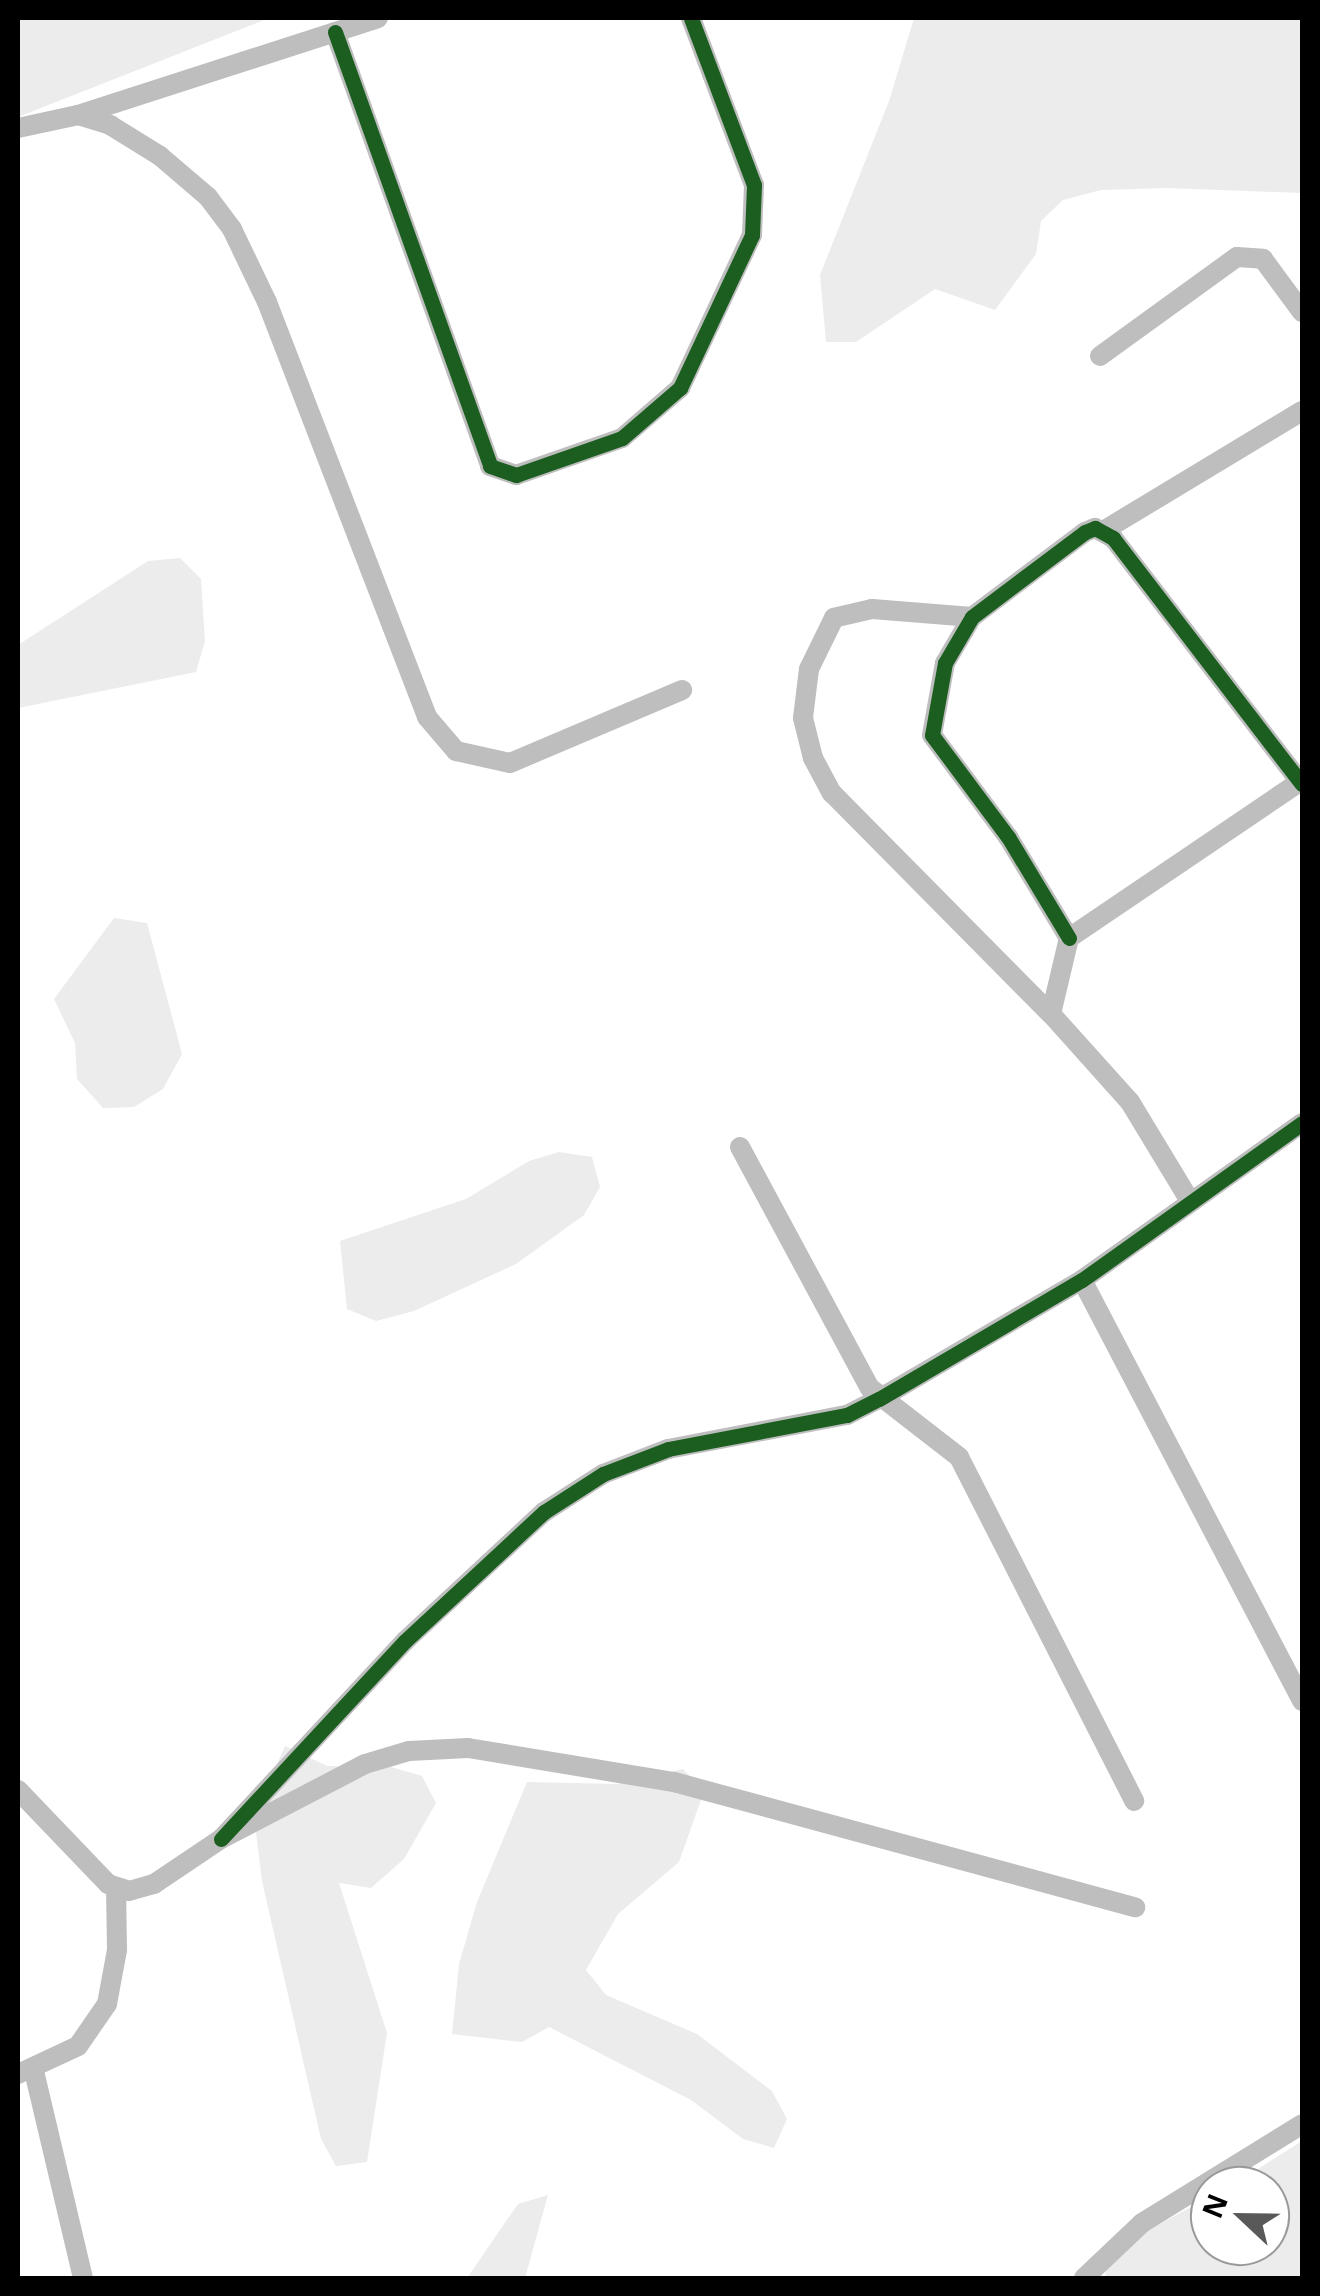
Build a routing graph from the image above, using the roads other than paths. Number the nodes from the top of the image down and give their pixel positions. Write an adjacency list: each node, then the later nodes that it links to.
1 (378, 18): 3 (street)
2 (690, 18): 3 (street)
3 (335, 32): 4 (street)
4 (78, 115): 5 (street); 11 (street)
5 (18, 128)
6 (1302, 312): 7 (street)
7 (1100, 356)
8 (1302, 411): 9 (street)
9 (1103, 530): 10 (street); 12 (street)
10 (972, 618): 13 (street); 14 (street)
11 (682, 690)
12 (1302, 782): 13 (street)
13 (1069, 938): 14 (street)
14 (1051, 1014): 17 (street)
15 (1302, 1123): 17 (street)
16 (740, 1147): 19 (street)
17 (1190, 1201): 18 (street)
18 (1082, 1280): 19 (street); 20 (street)
19 (880, 1399): 22 (street); 23 (street)
20 (1302, 1700)
21 (18, 1790): 24 (street)
22 (1134, 1801)
23 (221, 1839): 24 (street); 25 (street)
24 (116, 1889): 26 (street)
25 (1134, 1907)
26 (26, 2072): 28 (street)
27 (1302, 2124): 29 (street)
28 (83, 2278)
29 (1084, 2278)

